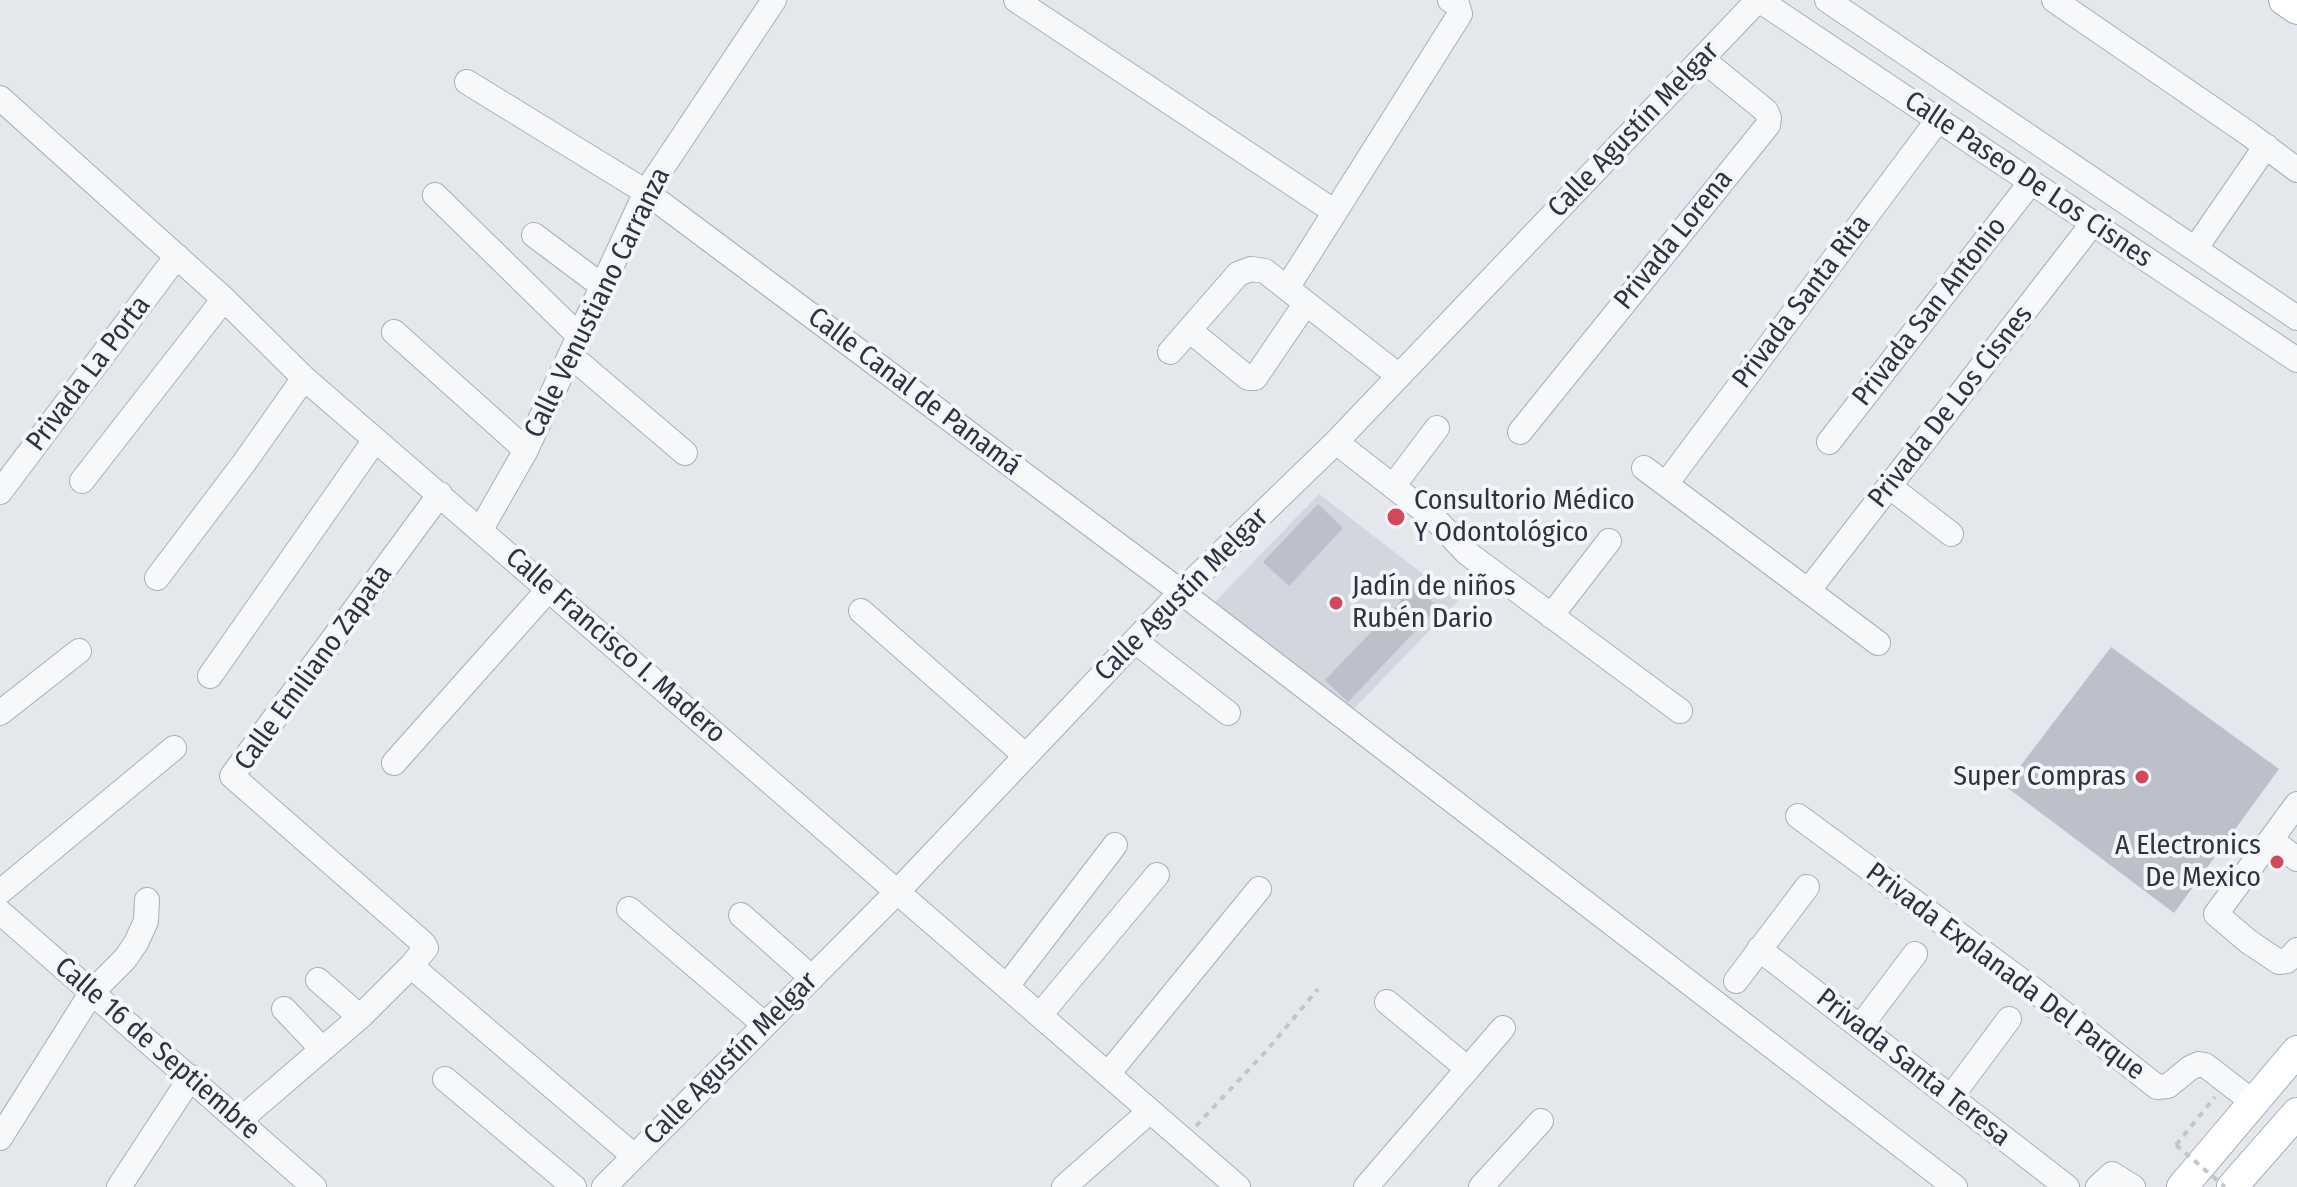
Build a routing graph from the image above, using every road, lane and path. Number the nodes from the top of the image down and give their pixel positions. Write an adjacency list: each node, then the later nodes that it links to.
1 (774, 0): 16 (street, Calle Venustiano Carranza)
2 (1016, 0): 18 (street)
3 (1450, 0): 18 (street)
4 (1759, 0): 9 (street, Calle Agustín Melgar); 12 (street, Calle Paseo De Los Cisnes)
5 (1827, 0): 21 (street, Calle Paseo De Los Cisnes)
6 (2054, 0): 13 (street)
7 (2284, 0): 8 (main road)
8 (2297, 9)
9 (1702, 59): 32 (street, Calle Agustín Melgar); 35 (street, Privada Lorena)
10 (467, 82): 16 (street, Calle Canal de Panamá)
11 (0, 98): 22 (street, Calle Francisco I. Madero)
12 (1938, 120): 15 (street, Calle Paseo De Los Cisnes); 43 (street, Privada Santa Rita)
13 (2266, 146): 14 (street); 21 (street)
14 (2297, 170)
15 (2031, 182): 19 (street, Calle Paseo De Los Cisnes); 38 (street, Privada San Antonio)
16 (646, 192): 23 (street, Calle Venustiano Carranza); 54 (street, Calle Canal de Panamá)
17 (435, 195): 29 (street)
18 (1335, 212): 24 (street)
19 (2093, 223): 31 (street, Calle Paseo De Los Cisnes); 45 (street, Privada De Los Cisnes)
20 (534, 235): 23 (street)
21 (2195, 249): 26 (street, Calle Paseo De Los Cisnes)
22 (177, 256): 25 (street, Calle Francisco I. Madero); 46 (street, Privada La Porta)
23 (602, 286): 29 (street, Calle Venustiano Carranza)
24 (1297, 296): 27 (street); 27 (street); 32 (street)
25 (224, 299): 33 (street, Calle Francisco I. Madero); 42 (street)
26 (2297, 318)
27 (1189, 330): 30 (street)
28 (394, 332): 39 (street)
29 (576, 347): 39 (street, Calle Venustiano Carranza); 40 (street)
30 (1170, 352)
31 (2297, 360)
32 (1399, 376): 37 (street, Calle Agustín Melgar)
33 (304, 378): 36 (street, Calle Francisco I. Madero); 51 (street)
34 (1437, 428): 44 (street)
35 (1520, 432)
36 (375, 440): 47 (street, Calle Francisco I. Madero); 60 (street)
37 (1336, 442): 44 (street); 54 (street, Calle Agustín Melgar)
38 (1829, 442)
39 (526, 450): 48 (street, Calle Venustiano Carranza)
40 (685, 453)
41 (1644, 468): 43 (street)
42 (82, 481)
43 (1666, 484): 53 (street)
44 (1394, 485): 56 (street)
45 (1889, 486): 49 (street); 53 (street, Privada De Los Cisnes)
46 (0, 492)
47 (440, 494): 48 (street, Calle Francisco I. Madero); 84 (street, Calle Emiliano Zapata)
48 (481, 529): 52 (street, Calle Francisco I. Madero)
49 (1951, 534)
50 (1609, 541): 56 (street)
51 (157, 578)
52 (548, 590): 66 (street); 75 (street, Calle Francisco I. Madero)
53 (1808, 591): 58 (street)
54 (1181, 592): 57 (street, Calle Agustín Melgar); 122 (street, Calle Canal de Panamá)
55 (861, 611): 65 (street)
56 (1551, 616): 61 (street)
57 (1135, 641): 63 (street); 65 (street, Calle Agustín Melgar)
58 (1878, 643)
59 (79, 651): 62 (street)
60 (210, 676)
61 (1680, 711)
62 (0, 713)
63 (1228, 713)
64 (174, 748): 76 (street)
65 (1026, 756): 75 (street, Calle Agustín Melgar)
66 (394, 763)
67 (2297, 804): 69 (street)
68 (1798, 816): 106 (street, Privada Explanada Del Parque)
69 (2271, 840): 71 (street); 82 (street)
70 (1115, 845): 88 (street)
71 (2297, 859)
72 (1157, 875): 93 (street)
73 (1807, 887): 81 (street)
74 (1259, 889): 102 (street)
75 (898, 891): 85 (street, Calle Agustín Melgar); 88 (street, Calle Francisco I. Madero)
76 (0, 892)
77 (147, 900): 90 (street)
78 (629, 909): 96 (street)
79 (0, 912): 90 (street, Calle 16 de Septiembre)
80 (741, 915): 85 (street)
81 (1759, 949): 87 (street); 97 (street, Privada Santa Teresa)
82 (2297, 950)
83 (1915, 954): 97 (street)
84 (411, 966): 94 (street); 113 (street)
85 (812, 978): 96 (street, Calle Agustín Melgar)
86 (318, 980): 94 (street)
87 (1736, 981)
88 (1007, 986): 93 (street, Calle Francisco I. Madero)
89 (1318, 989): 112 (path)
90 (92, 992): 103 (street, Calle 16 de Septiembre); 111 (street)
91 (1387, 1002): 101 (street)
92 (284, 1009): 99 (street)
93 (1040, 1015): 102 (street, Calle Francisco I. Madero)
94 (360, 1017): 99 (street)
95 (2009, 1019): 105 (street)
96 (765, 1025): 113 (street, Calle Agustín Melgar)
97 (1860, 1027): 105 (street, Privada Santa Teresa)
98 (1503, 1028): 101 (street)
99 (322, 1049): 109 (street)
100 (2297, 1051): 106 (main road)
101 (1468, 1069): 120 (street)
102 (1108, 1074): 107 (street, Calle Francisco I. Madero)
103 (191, 1077): 109 (street, Calle 16 de Septiembre); 114 (street)
104 (445, 1079): 116 (street)
105 (1951, 1097): 123 (street, Privada Santa Teresa)
106 (2248, 1107): 126 (main road); 127 (path, bridge)
107 (1150, 1111): 112 (street, Calle Francisco I. Madero); 118 (street)
108 (2297, 1113): 128 (main road)
109 (240, 1120): 115 (street, Calle 16 de Septiembre)
110 (1541, 1121): 121 (street)
111 (0, 1138)
112 (1184, 1140): 119 (street, Calle Francisco I. Madero)
113 (634, 1156): 117 (street, Calle Agustín Melgar)
114 (119, 1187)
115 (314, 1187)
116 (574, 1187)
117 (604, 1187)
118 (1064, 1187)
119 (1238, 1187)
120 (1366, 1187)
121 (1481, 1187)
122 (1955, 1187)
123 (2067, 1187)
124 (2098, 1187): 125 (street)
125 (2133, 1187)
126 (2182, 1187)
127 (2225, 1187)
128 (2232, 1187)

